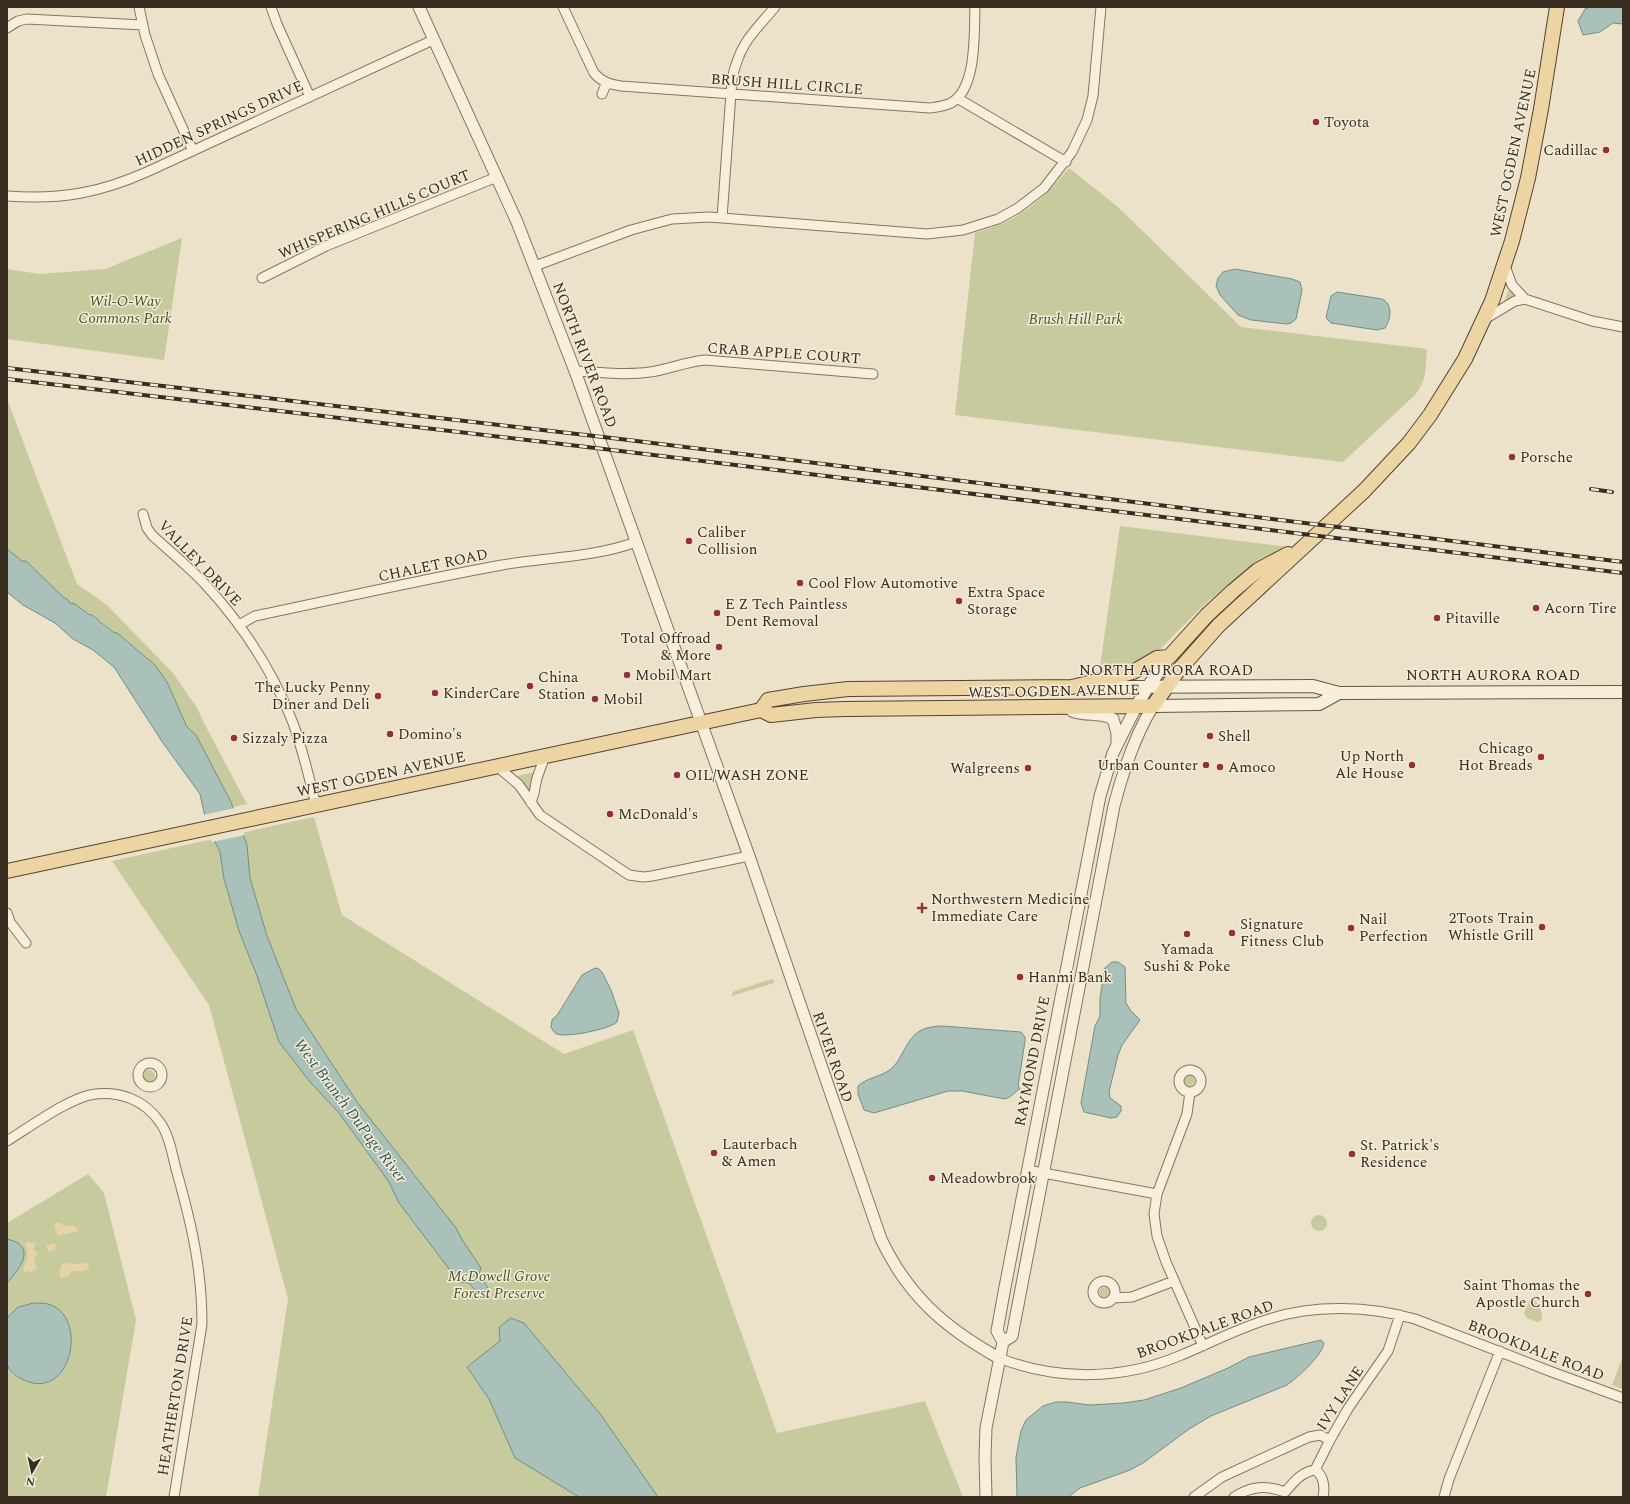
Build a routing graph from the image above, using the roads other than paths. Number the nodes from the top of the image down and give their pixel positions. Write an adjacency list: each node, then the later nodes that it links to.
1 (139, 7): 9 (street)
2 (271, 7): 15 (street)
3 (419, 7): 11 (street, NORTH RIVER ROAD)
4 (563, 7): 12 (street)
5 (775, 7): 14 (street)
6 (976, 7): 16 (street)
7 (1101, 7): 18 (street)
8 (1558, 7): 23 (main road, WEST OGDEN AVENUE)
9 (143, 25): 10 (street); 17 (street)
10 (7, 28)
11 (433, 40): 15 (street, HIDDEN SPRINGS DRIVE); 19 (street, NORTH RIVER ROAD)
12 (606, 84): 13 (street); 14 (street, BRUSH HILL CIRCLE)
13 (602, 94)
14 (731, 94): 16 (street, BRUSH HILL CIRCLE); 21 (street)
15 (310, 97): 17 (street, HIDDEN SPRINGS DRIVE)
16 (957, 98): 18 (street)
17 (193, 151): 20 (street, HIDDEN SPRINGS DRIVE)
18 (1066, 162): 21 (street)
19 (497, 177): 22 (street, NORTH RIVER ROAD); 24 (street, WHISPERING HILLS COURT)
20 (7, 196)
21 (722, 218): 22 (street)
22 (535, 266): 28 (street, NORTH RIVER ROAD)
23 (1505, 266): 25 (street); 26 (main road, WEST OGDEN AVENUE)
24 (262, 278)
25 (1525, 299): 26 (street); 27 (street)
26 (1485, 319): 32 (main road, WEST OGDEN AVENUE)
27 (1623, 327)
28 (575, 371): 29 (street, CRAB APPLE COURT); 31 (street, NORTH RIVER ROAD)
29 (873, 374)
30 (143, 514): 33 (street, VALLEY DRIVE)
31 (636, 542): 33 (street, CHALET ROAD); 45 (street, NORTH RIVER ROAD)
32 (1303, 546): 34 (main road, WEST OGDEN AVENUE); 37 (main road, WEST OGDEN AVENUE)
33 (239, 625): 50 (street, VALLEY DRIVE)
34 (1169, 657): 36 (main road, WEST OGDEN AVENUE); 38 (main road, RAYMOND DRIVE)
35 (992, 687): 36 (main road, NORTH AURORA ROAD); 44 (main road, WEST OGDEN AVENUE)
36 (1072, 687): 38 (main road, NORTH AURORA ROAD)
37 (1166, 687): 38 (main road, NORTH AURORA ROAD); 40 (main road, NORTH AURORA ROAD); 41 (main road, WEST OGDEN AVENUE)
38 (1147, 688): 43 (main road, RAYMOND DRIVE)
39 (1623, 692): 40 (main road, NORTH AURORA ROAD)
40 (1339, 693): 41 (main road, NORTH AURORA ROAD)
41 (1153, 706): 43 (main road, WEST OGDEN AVENUE); 60 (street, RAYMOND DRIVE)
42 (1064, 707): 43 (main road, WEST OGDEN AVENUE); 44 (main road, WEST OGDEN AVENUE); 46 (street)
43 (1136, 707): 46 (street, RAYMOND DRIVE)
44 (761, 710): 45 (main road, WEST OGDEN AVENUE)
45 (700, 724): 47 (main road, WEST OGDEN AVENUE); 51 (street, RIVER ROAD)
46 (1117, 744): 59 (street, RAYMOND DRIVE)
47 (545, 756): 48 (main road, WEST OGDEN AVENUE); 49 (street)
48 (498, 767): 49 (street); 50 (main road, WEST OGDEN AVENUE)
49 (531, 804): 51 (street)
50 (316, 806): 52 (main road, WEST OGDEN AVENUE)
51 (749, 856): 68 (street, RIVER ROAD)
52 (7, 871)
53 (7, 913): 54 (street)
54 (26, 943)
55 (144, 1085): 57 (street)
56 (1190, 1092): 61 (street)
57 (136, 1101): 58 (street, HEATHERTON DRIVE); 73 (street, HEATHERTON DRIVE)
58 (7, 1141)
59 (1027, 1170): 60 (street); 65 (street, RAYMOND DRIVE)
60 (1042, 1173): 61 (street); 65 (street, RAYMOND DRIVE)
61 (1157, 1194): 62 (street)
62 (1174, 1281): 63 (street); 66 (street)
63 (1113, 1298)
64 (1400, 1315): 66 (street, BROOKDALE ROAD); 67 (street, BROOKDALE ROAD); 70 (street, IVY LANE)
65 (1003, 1342): 68 (street, RAYMOND DRIVE)
66 (1203, 1346): 68 (street, BROOKDALE ROAD)
67 (1500, 1351): 69 (street, BROOKDALE ROAD); 78 (street)
68 (999, 1358): 74 (street, RAYMOND DRIVE)
69 (1623, 1398)
70 (1330, 1440): 71 (street, IVY LANE); 75 (street)
71 (1315, 1470): 72 (street); 77 (street)
72 (1287, 1495): 76 (street)
73 (174, 1497)
74 (986, 1497)
75 (1194, 1497)
76 (1234, 1497)
77 (1323, 1497)
78 (1444, 1497)

